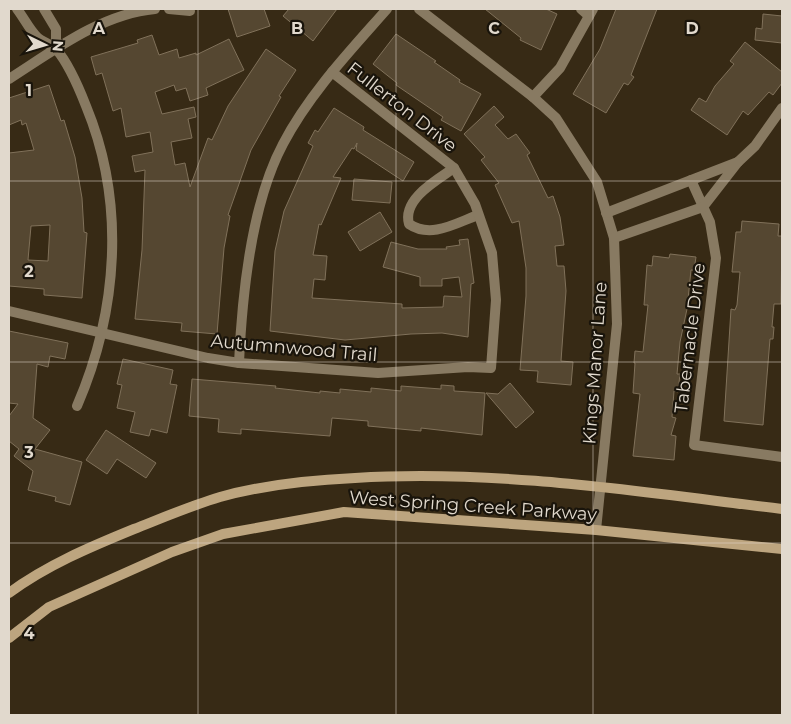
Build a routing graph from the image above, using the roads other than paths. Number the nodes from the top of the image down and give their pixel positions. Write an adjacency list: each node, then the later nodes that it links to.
1 (17, 9): 10 (street)
2 (44, 9): 10 (street)
3 (155, 9): 10 (street)
4 (169, 9): 8 (street)
5 (387, 9): 11 (street)
6 (419, 9): 13 (street, Kings Manor Lane)
7 (580, 9): 9 (street)
8 (190, 11)
9 (591, 12): 13 (street)
10 (56, 49): 12 (street); 23 (street)
11 (332, 72): 16 (street, Fullerton Drive); 24 (street)
12 (9, 80)
13 (533, 97): 19 (street, Kings Manor Lane)
14 (782, 108): 15 (street)
15 (738, 162): 17 (street); 18 (street)
16 (454, 168): 20 (street, Fullerton Drive); 20 (street)
17 (691, 180): 18 (street, Tabernacle Drive); 19 (street)
18 (703, 207): 21 (street); 27 (street, Tabernacle Drive)
19 (606, 213): 21 (street, Kings Manor Lane)
20 (478, 215): 25 (street, Fullerton Drive)
21 (614, 238): 28 (street, Kings Manor Lane)
22 (9, 311): 23 (street, Autumnwood Trail)
23 (102, 332): 24 (street, Autumnwood Trail); 26 (street)
24 (239, 363): 25 (street, Autumnwood Trail)
25 (491, 368)
26 (77, 406)
27 (782, 456)
28 (602, 488): 29 (main road, West Spring Creek Parkway); 30 (street, Kings Manor Lane); 32 (main road, West Spring Creek Parkway)
29 (782, 509)
30 (596, 530): 31 (main road, West Spring Creek Parkway); 33 (main road, West Spring Creek Parkway)
31 (782, 549)
32 (9, 593)
33 (9, 638)

